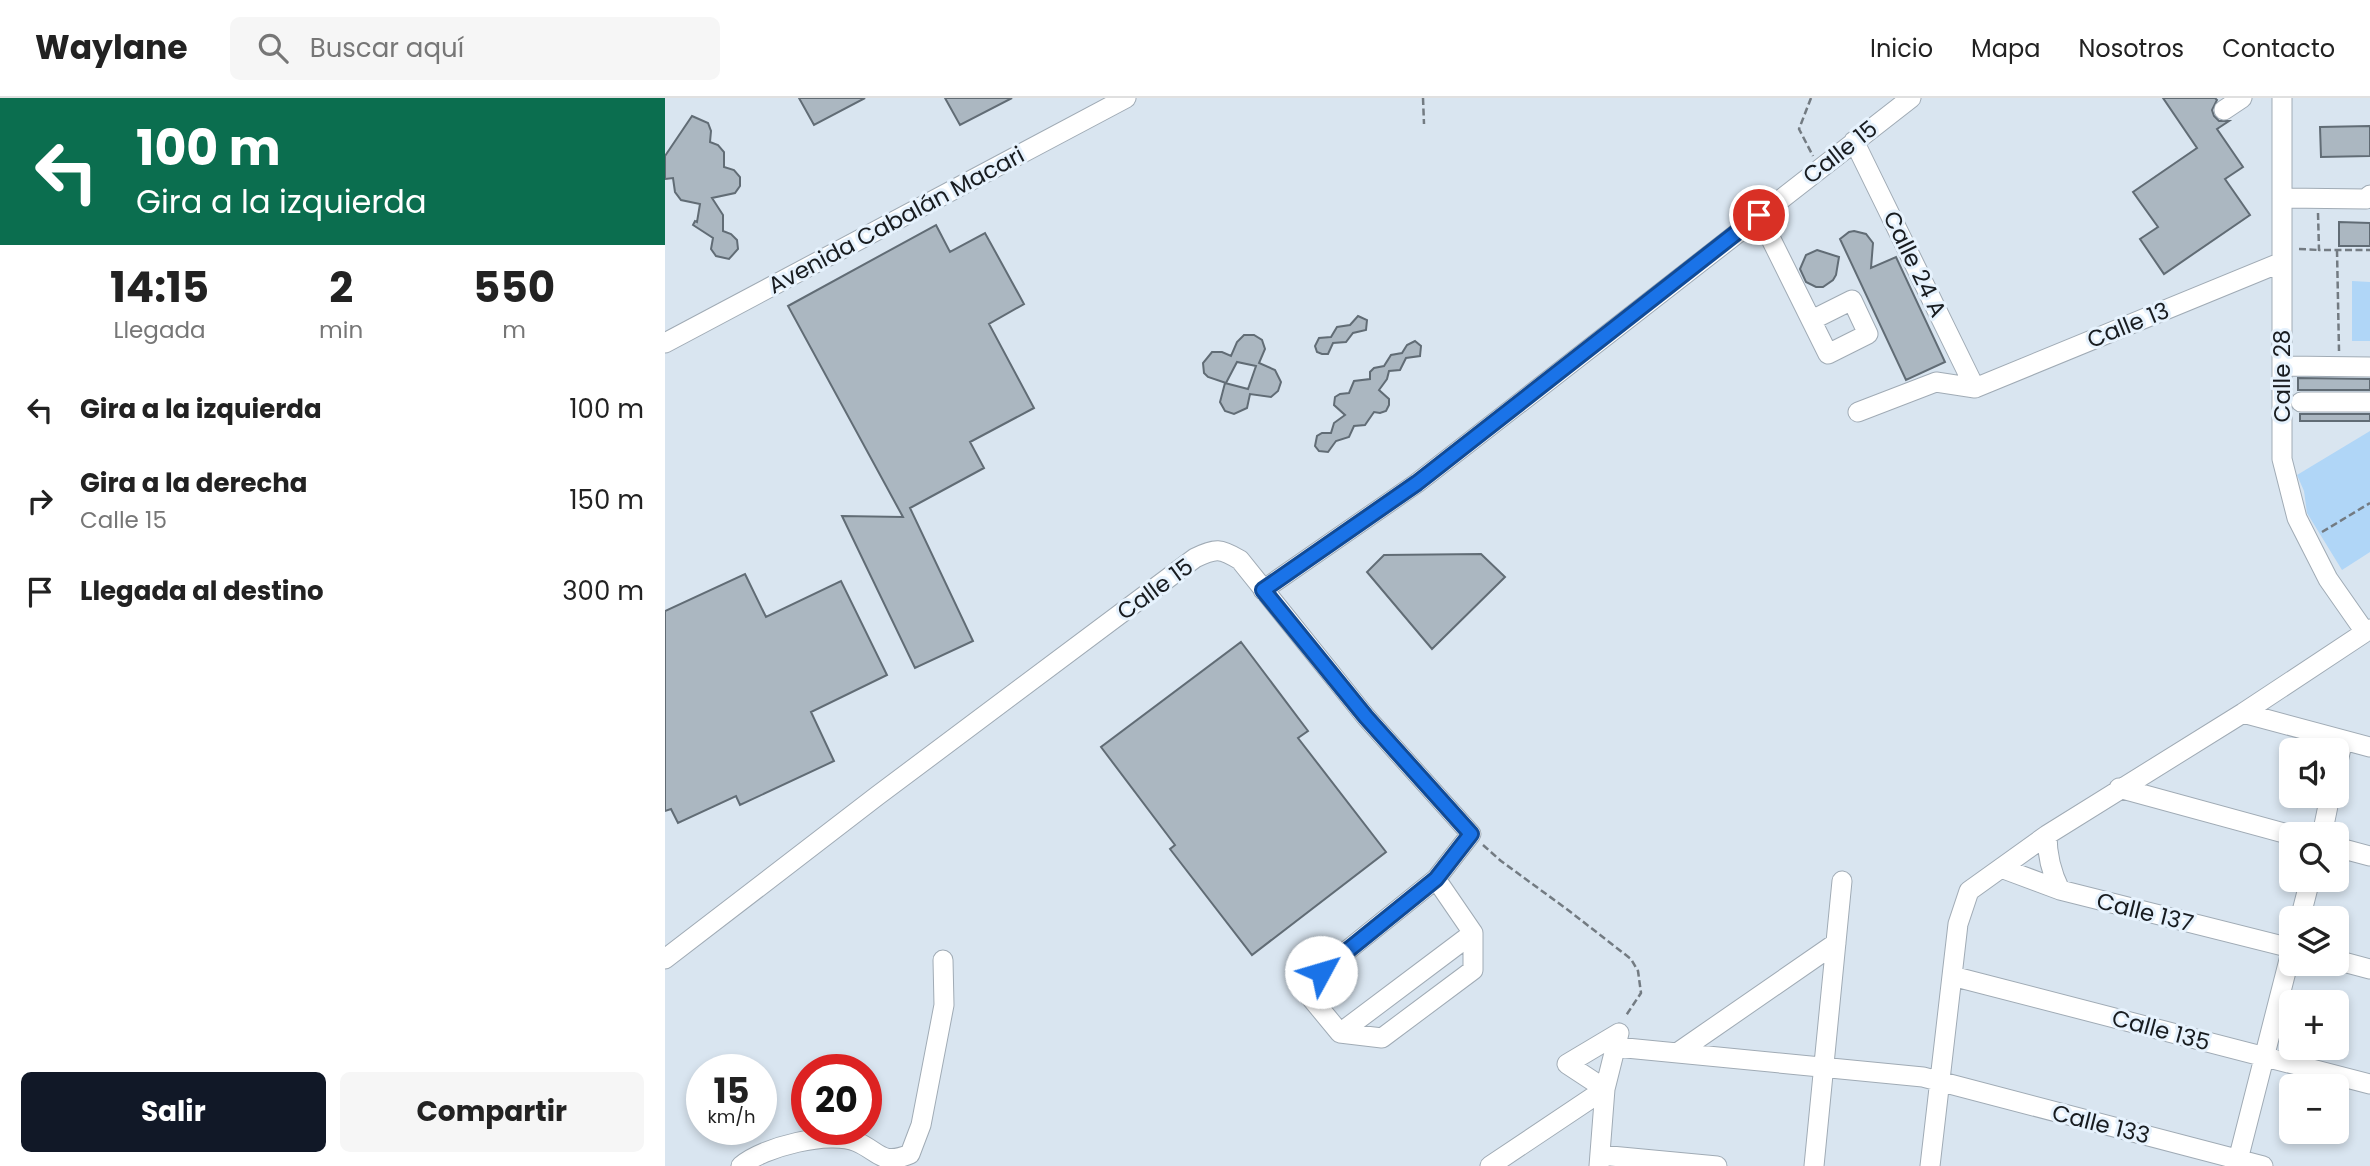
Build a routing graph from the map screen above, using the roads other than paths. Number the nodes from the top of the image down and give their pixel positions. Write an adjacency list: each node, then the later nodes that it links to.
1 (1126, 98): 12 (street, Avenida Cabalán Macari)
2 (1911, 98): 6 (street, Calle 15)
3 (2242, 98): 5 (street)
4 (2282, 98): 8 (street, Calle 28)
5 (2224, 110)
6 (1854, 141): 9 (street, Calle 15); 15 (street, Calle 24 A)
7 (2370, 195): 8 (street)
8 (2282, 198): 10 (street, Calle 28)
9 (1759, 215): 11 (street); 19 (street, Calle 15)
10 (2281, 262): 13 (street, Calle 28); 15 (street, Calle 13)
11 (1812, 320)
12 (665, 342)
13 (2282, 366): 14 (street); 20 (street, Calle 28)
14 (2370, 367)
15 (1975, 388): 18 (street)
16 (2301, 402): 17 (street)
17 (2370, 402)
18 (1859, 412)
19 (1263, 590): 31 (street); 37 (street, Calle 15)
20 (2368, 631): 21 (street)
21 (2243, 713): 22 (street); 25 (street)
22 (2336, 738)
23 (2349, 742): 24 (street)
24 (2370, 747)
25 (2119, 788): 26 (street); 27 (street)
26 (2279, 832)
27 (2047, 835): 30 (street); 33 (street)
28 (2349, 850): 29 (street)
29 (2370, 856)
30 (2001, 867): 33 (street, Calle 137); 41 (street)
31 (1436, 879): 34 (street); 43 (street)
32 (1843, 881): 35 (street)
33 (2060, 890): 36 (street, Calle 137)
34 (1473, 933): 43 (street); 43 (street)
35 (1836, 943): 45 (street); 47 (street)
36 (2279, 947)
37 (665, 958)
38 (943, 960): 53 (street)
39 (2349, 963): 40 (street)
40 (2370, 969)
41 (1952, 976): 46 (street, Calle 135); 48 (street)
42 (2284, 976): 46 (street)
43 (1340, 1033)
44 (1618, 1040): 45 (street, Calle 133); 50 (street); 50 (street)
45 (1677, 1053): 47 (street, Calle 133)
46 (2264, 1057): 49 (street, Calle 135); 51 (street)
47 (1824, 1068): 48 (street, Calle 133); 56 (street)
48 (1940, 1083): 51 (street, Calle 133); 57 (street)
49 (2370, 1084)
50 (1605, 1089): 52 (street); 54 (street)
51 (2238, 1160): 58 (street, Calle 133)
52 (1600, 1161): 55 (street)
53 (741, 1166)
54 (1490, 1166)
55 (1717, 1166)
56 (1814, 1166)
57 (1930, 1166)
58 (2263, 1166)

